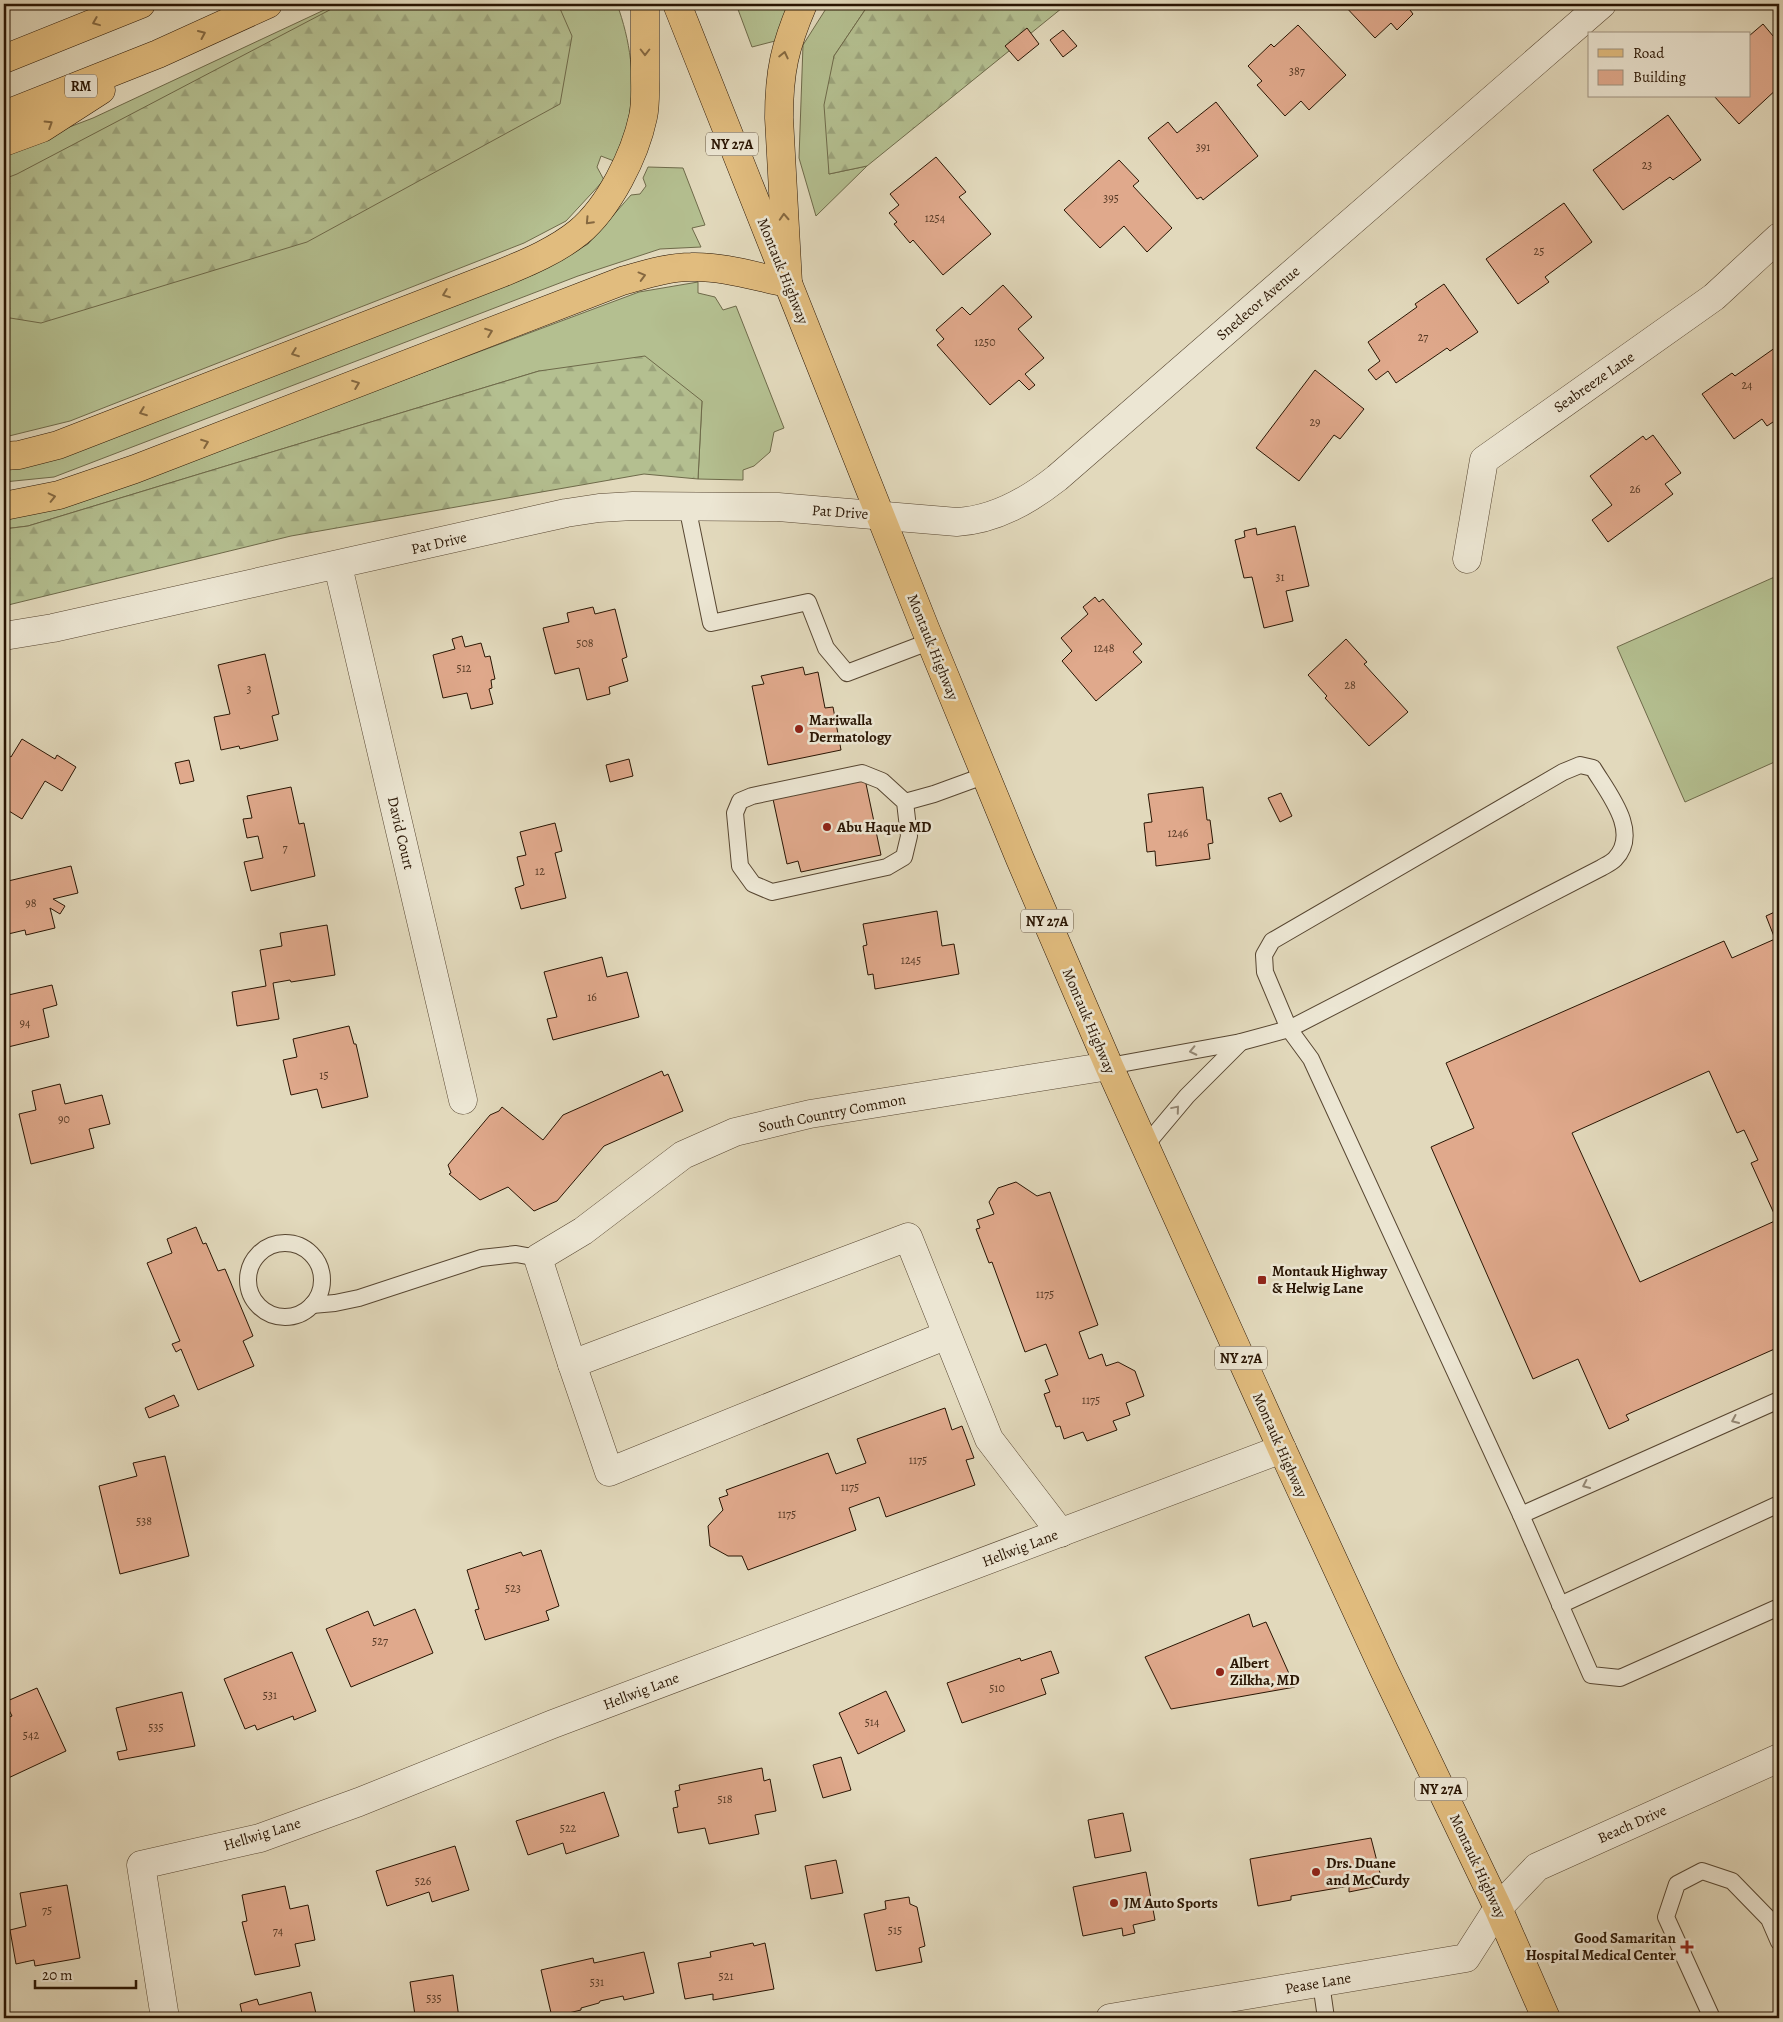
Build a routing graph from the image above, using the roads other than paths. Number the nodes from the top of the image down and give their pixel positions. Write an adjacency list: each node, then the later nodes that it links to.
1 (142, 4): 8 (main road, one-way to 8)
2 (268, 4): 7 (main road, RM, one-way to 2)
3 (644, 4): 13 (main road, one-way to 13)
4 (677, 4): 12 (main road, Montauk Highway / NY 27A)
5 (803, 4): 12 (main road, one-way to 5)
6 (1602, 4): 16 (street, Snedecor Avenue)
7 (158, 54): 9 (main road, RM); 10 (main road, one-way to 7)
8 (4, 59)
9 (4, 115)
10 (4, 142)
11 (1779, 237): 17 (street, Seabreeze Lane)
12 (788, 284): 14 (main road, one-way to 12); 16 (main road, Montauk Highway / NY 27A)
13 (4, 456)
14 (4, 506)
15 (688, 506): 16 (street, Pat Drive); 18 (street, Pat Drive); 20 (lane)
16 (880, 515): 20 (main road, Montauk Highway / NY 27A)
17 (1467, 559)
18 (338, 566): 19 (street, Pat Drive); 26 (street, David Court)
19 (6, 637)
20 (931, 641): 21 (main road, Montauk Highway / NY 27A)
21 (986, 775): 22 (lane); 25 (main road, Montauk Highway / NY 27A)
22 (905, 802): 22 (lane)
23 (1289, 1029): 23 (lane); 24 (lane); 35 (lane)
24 (1241, 1042): 25 (lane, one-way to 25); 27 (lane, one-way to 24)
25 (1109, 1066): 27 (main road, Montauk Highway / NY 27A); 28 (street, South Country Common)
26 (463, 1100)
27 (1144, 1146): 33 (main road, Montauk Highway / NY 27A)
28 (538, 1258): 29 (lane); 31 (street)
29 (312, 1305): 29 (lane)
30 (947, 1335): 31 (street); 31 (street); 36 (street)
31 (572, 1364)
32 (1779, 1400): 35 (lane, one-way to 35)
33 (1282, 1449): 36 (street, Hellwig Lane); 40 (main road, Montauk Highway / NY 27A)
34 (1779, 1504): 37 (lane)
35 (1521, 1515): 37 (lane)
36 (1060, 1533): 43 (street, Hellwig Lane)
37 (1560, 1605): 38 (lane)
38 (1779, 1607)
39 (1779, 1758): 40 (street, Beach Drive)
40 (1498, 1908): 42 (street, Pease Lane); 46 (main road, Montauk Highway / NY 27A)
41 (1779, 1942): 47 (lane)
42 (1321, 1983): 44 (street, Pease Lane); 45 (lane)
43 (165, 2018)
44 (1110, 2018)
45 (1326, 2018)
46 (1546, 2018)
47 (1712, 2018)

